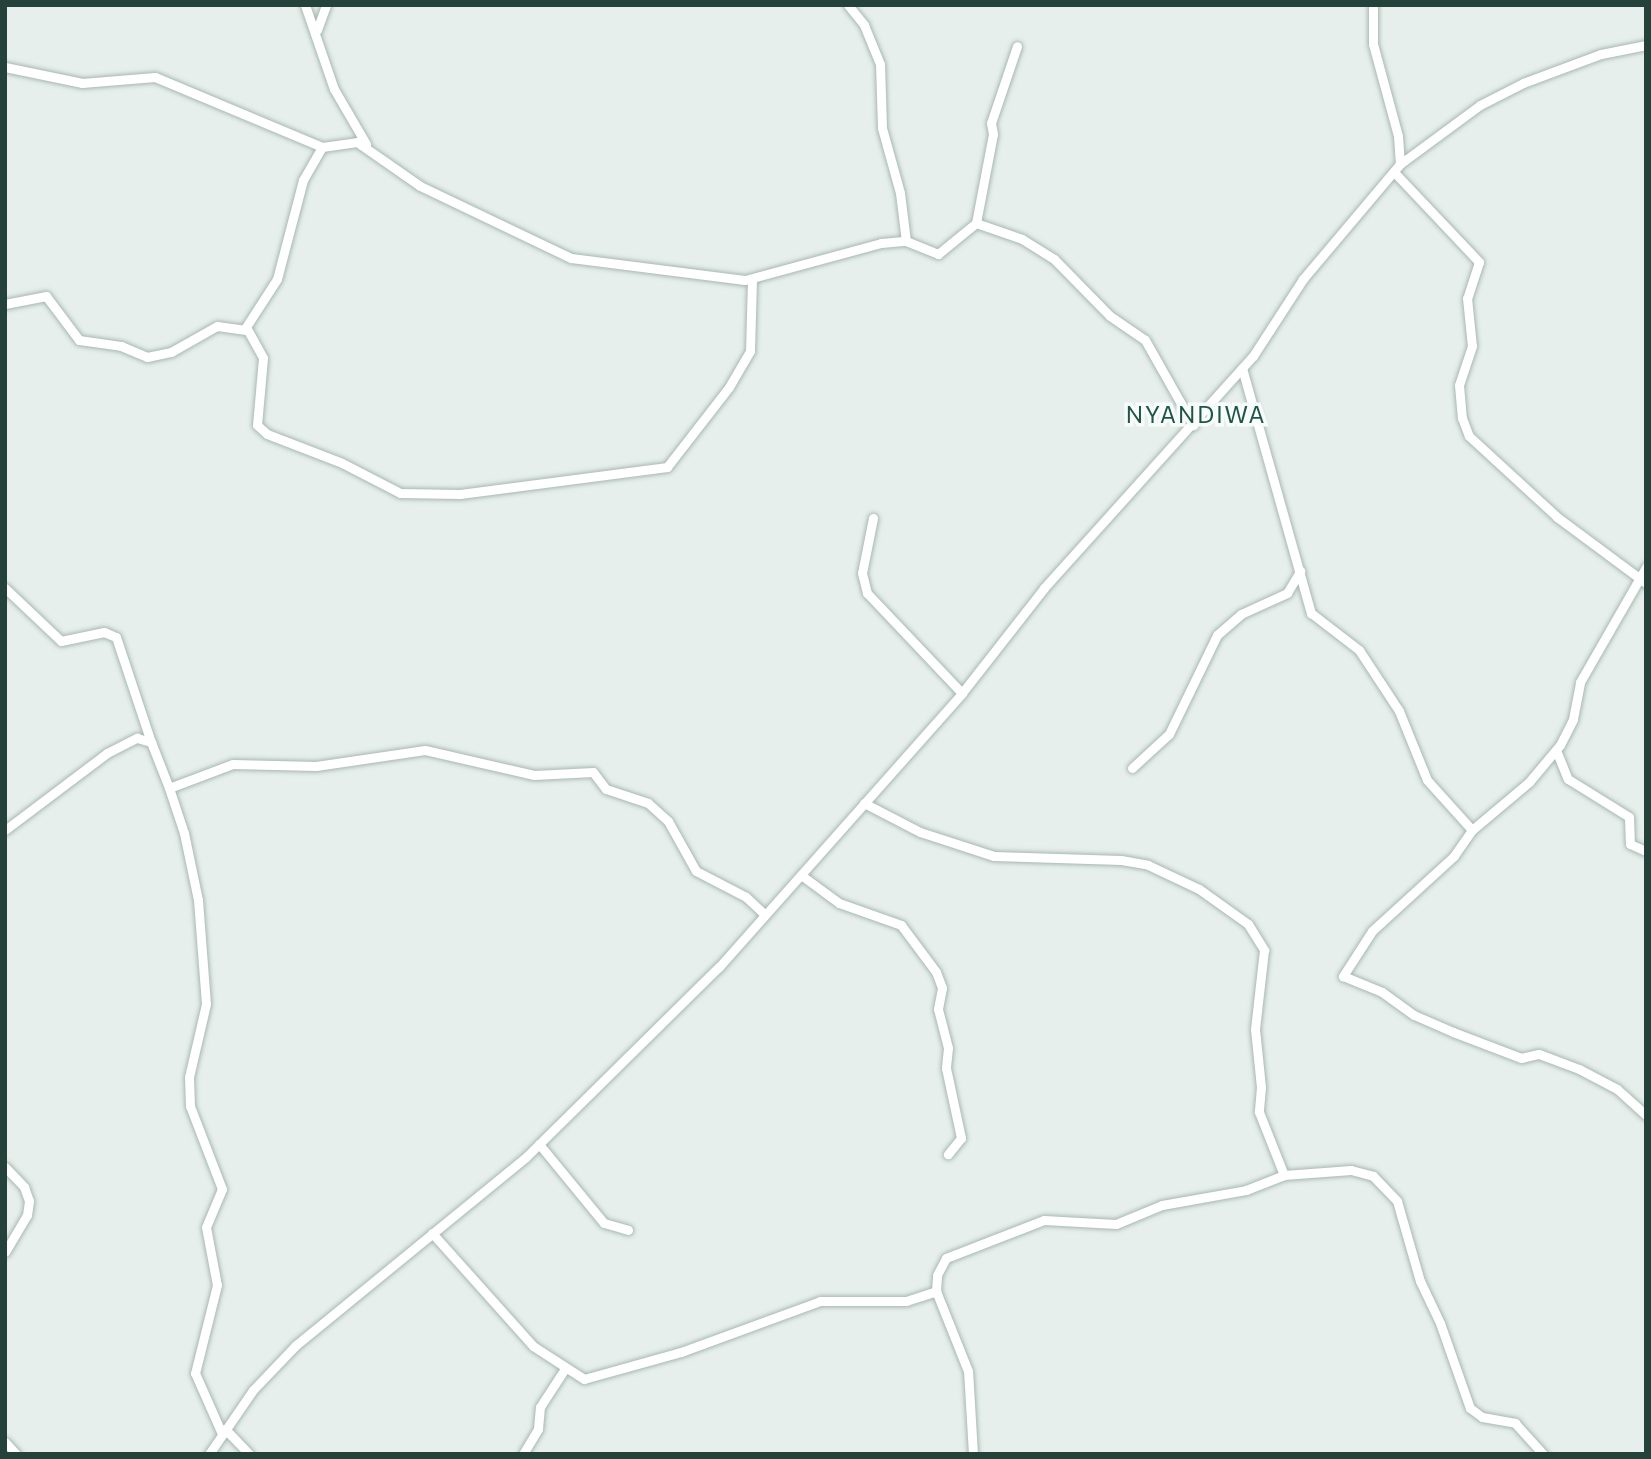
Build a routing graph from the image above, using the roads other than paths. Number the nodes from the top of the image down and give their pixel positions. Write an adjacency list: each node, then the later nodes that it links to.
1 (305, 5): 5 (street)
2 (326, 5): 5 (street)
3 (848, 5): 13 (street)
4 (1373, 5): 11 (street)
5 (316, 32): 10 (street)
6 (1646, 45): 11 (street)
7 (1017, 46): 12 (street)
8 (5, 67): 9 (street)
9 (322, 147): 10 (street); 16 (street)
10 (372, 150): 14 (street)
11 (1397, 168): 17 (street); 22 (street)
12 (976, 223): 13 (street); 18 (street)
13 (906, 241): 14 (street)
14 (752, 279): 16 (street)
15 (5, 304): 16 (street)
16 (246, 330)
17 (1242, 369): 18 (street); 21 (street)
18 (1193, 425): 24 (street)
19 (873, 518): 24 (street)
20 (1646, 567): 22 (street)
21 (1300, 570): 27 (street); 31 (street)
22 (1642, 580): 26 (street)
23 (5, 588): 25 (street)
24 (962, 693): 29 (street)
25 (151, 742): 28 (street); 30 (street)
26 (1556, 750): 31 (street); 32 (street)
27 (1132, 768)
28 (169, 788): 34 (street); 45 (street)
29 (864, 803): 33 (street); 39 (street)
30 (5, 830)
31 (1472, 830): 35 (street)
32 (1646, 851)
33 (801, 875): 34 (street); 37 (street)
34 (765, 915): 36 (street)
35 (1646, 1115)
36 (540, 1144): 40 (street); 41 (street)
37 (948, 1154)
38 (5, 1167): 42 (street)
39 (1284, 1175): 43 (street); 52 (street)
40 (628, 1230)
41 (432, 1233): 44 (street); 45 (street)
42 (5, 1252)
43 (936, 1291): 44 (street); 51 (street)
44 (564, 1370): 50 (street)
45 (223, 1432): 48 (street); 49 (street)
46 (5, 1442): 47 (street)
47 (16, 1454)
48 (209, 1454)
49 (248, 1454)
50 (523, 1454)
51 (973, 1454)
52 (1543, 1454)

